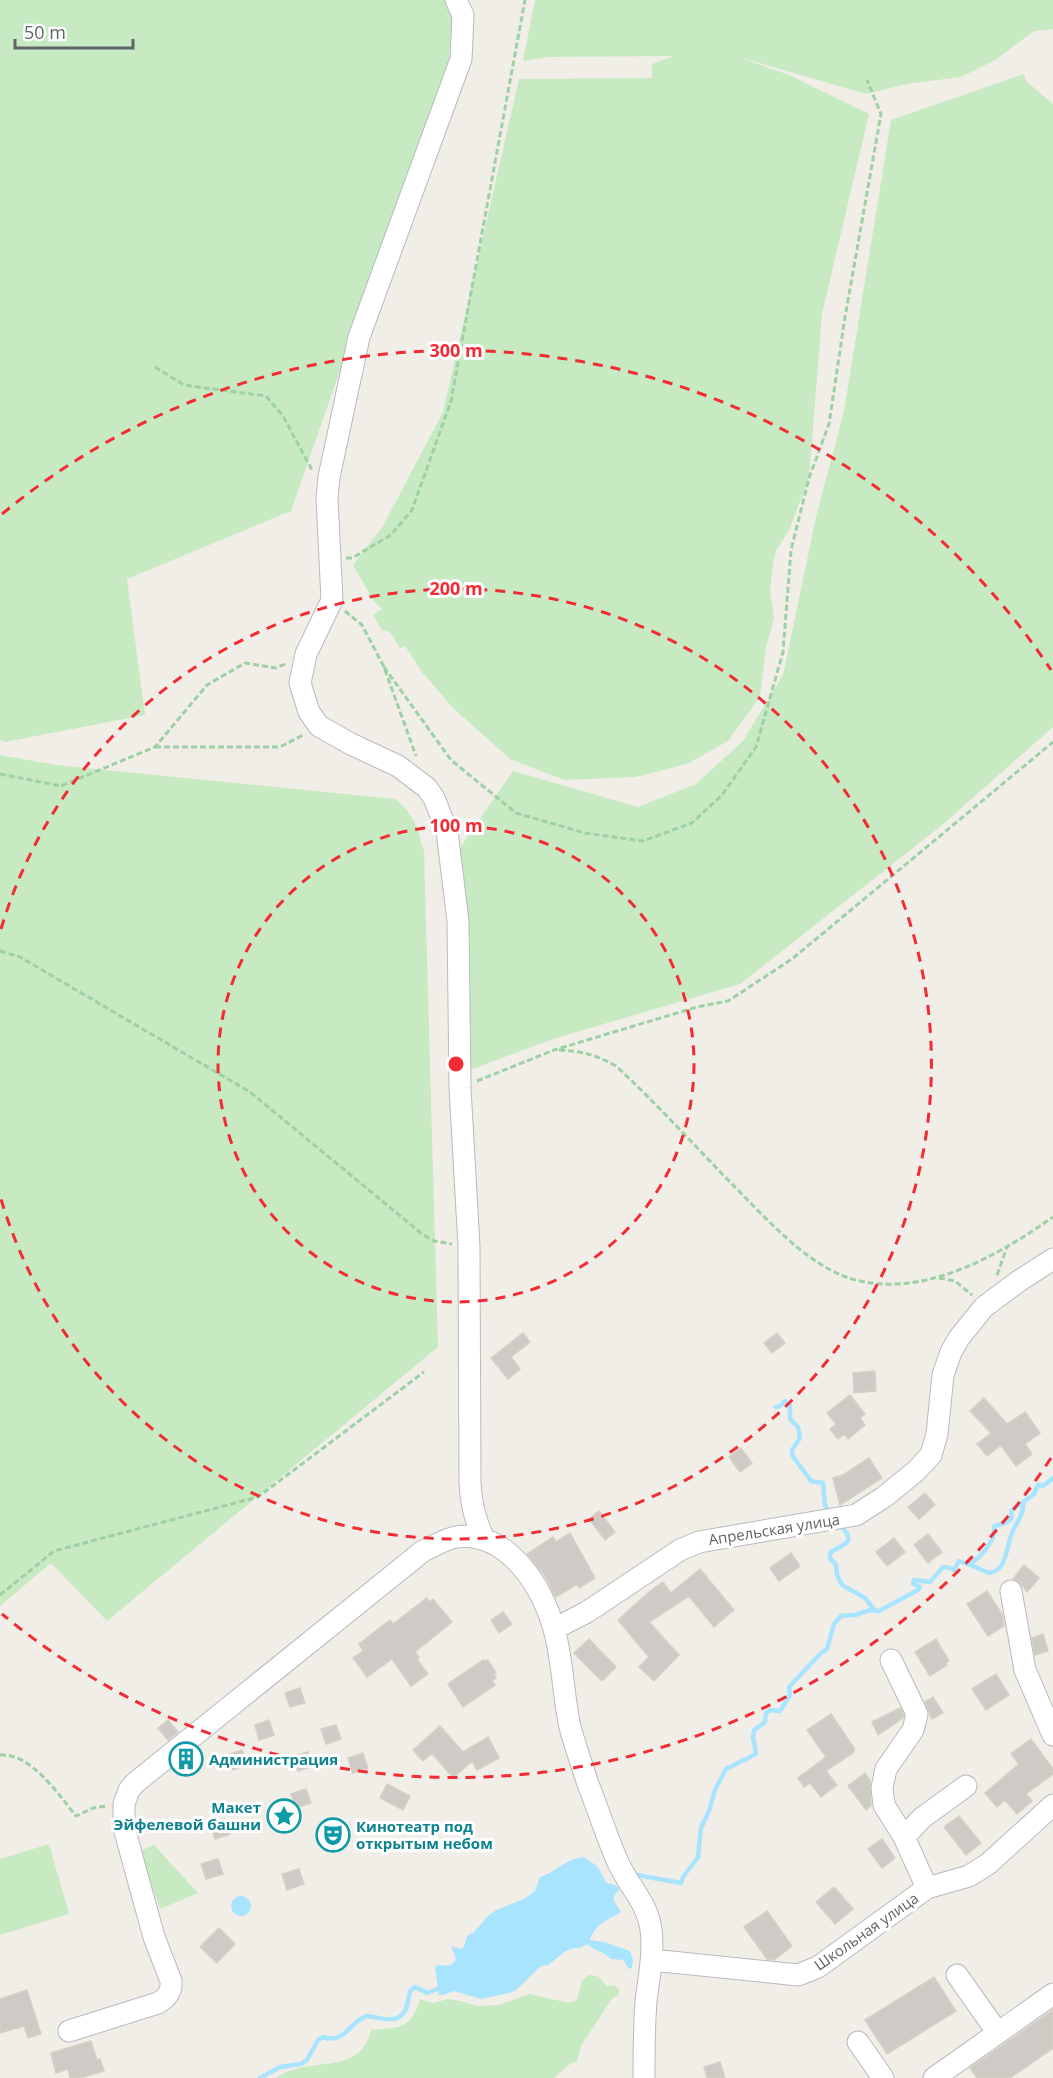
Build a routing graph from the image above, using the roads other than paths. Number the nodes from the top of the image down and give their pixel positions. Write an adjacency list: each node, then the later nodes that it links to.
1 (456, 0): 3 (street)
2 (1053, 1259): 5 (street, Апрельская улица)
3 (485, 1540): 5 (street); 15 (street)
4 (1011, 1591): 7 (street)
5 (555, 1629): 12 (street)
6 (891, 1660): 10 (street)
7 (1053, 1735)
8 (966, 1786): 10 (street)
9 (1053, 1805): 11 (street, Школьная улица)
10 (904, 1837): 11 (street)
11 (927, 1888): 12 (street, Школьная улица)
12 (652, 1960): 18 (street)
13 (957, 1975): 16 (street)
14 (1053, 1994): 16 (street)
15 (69, 2031)
16 (998, 2033): 20 (street)
17 (858, 2042): 19 (street)
18 (644, 2078)
19 (883, 2078)
20 (934, 2078)

